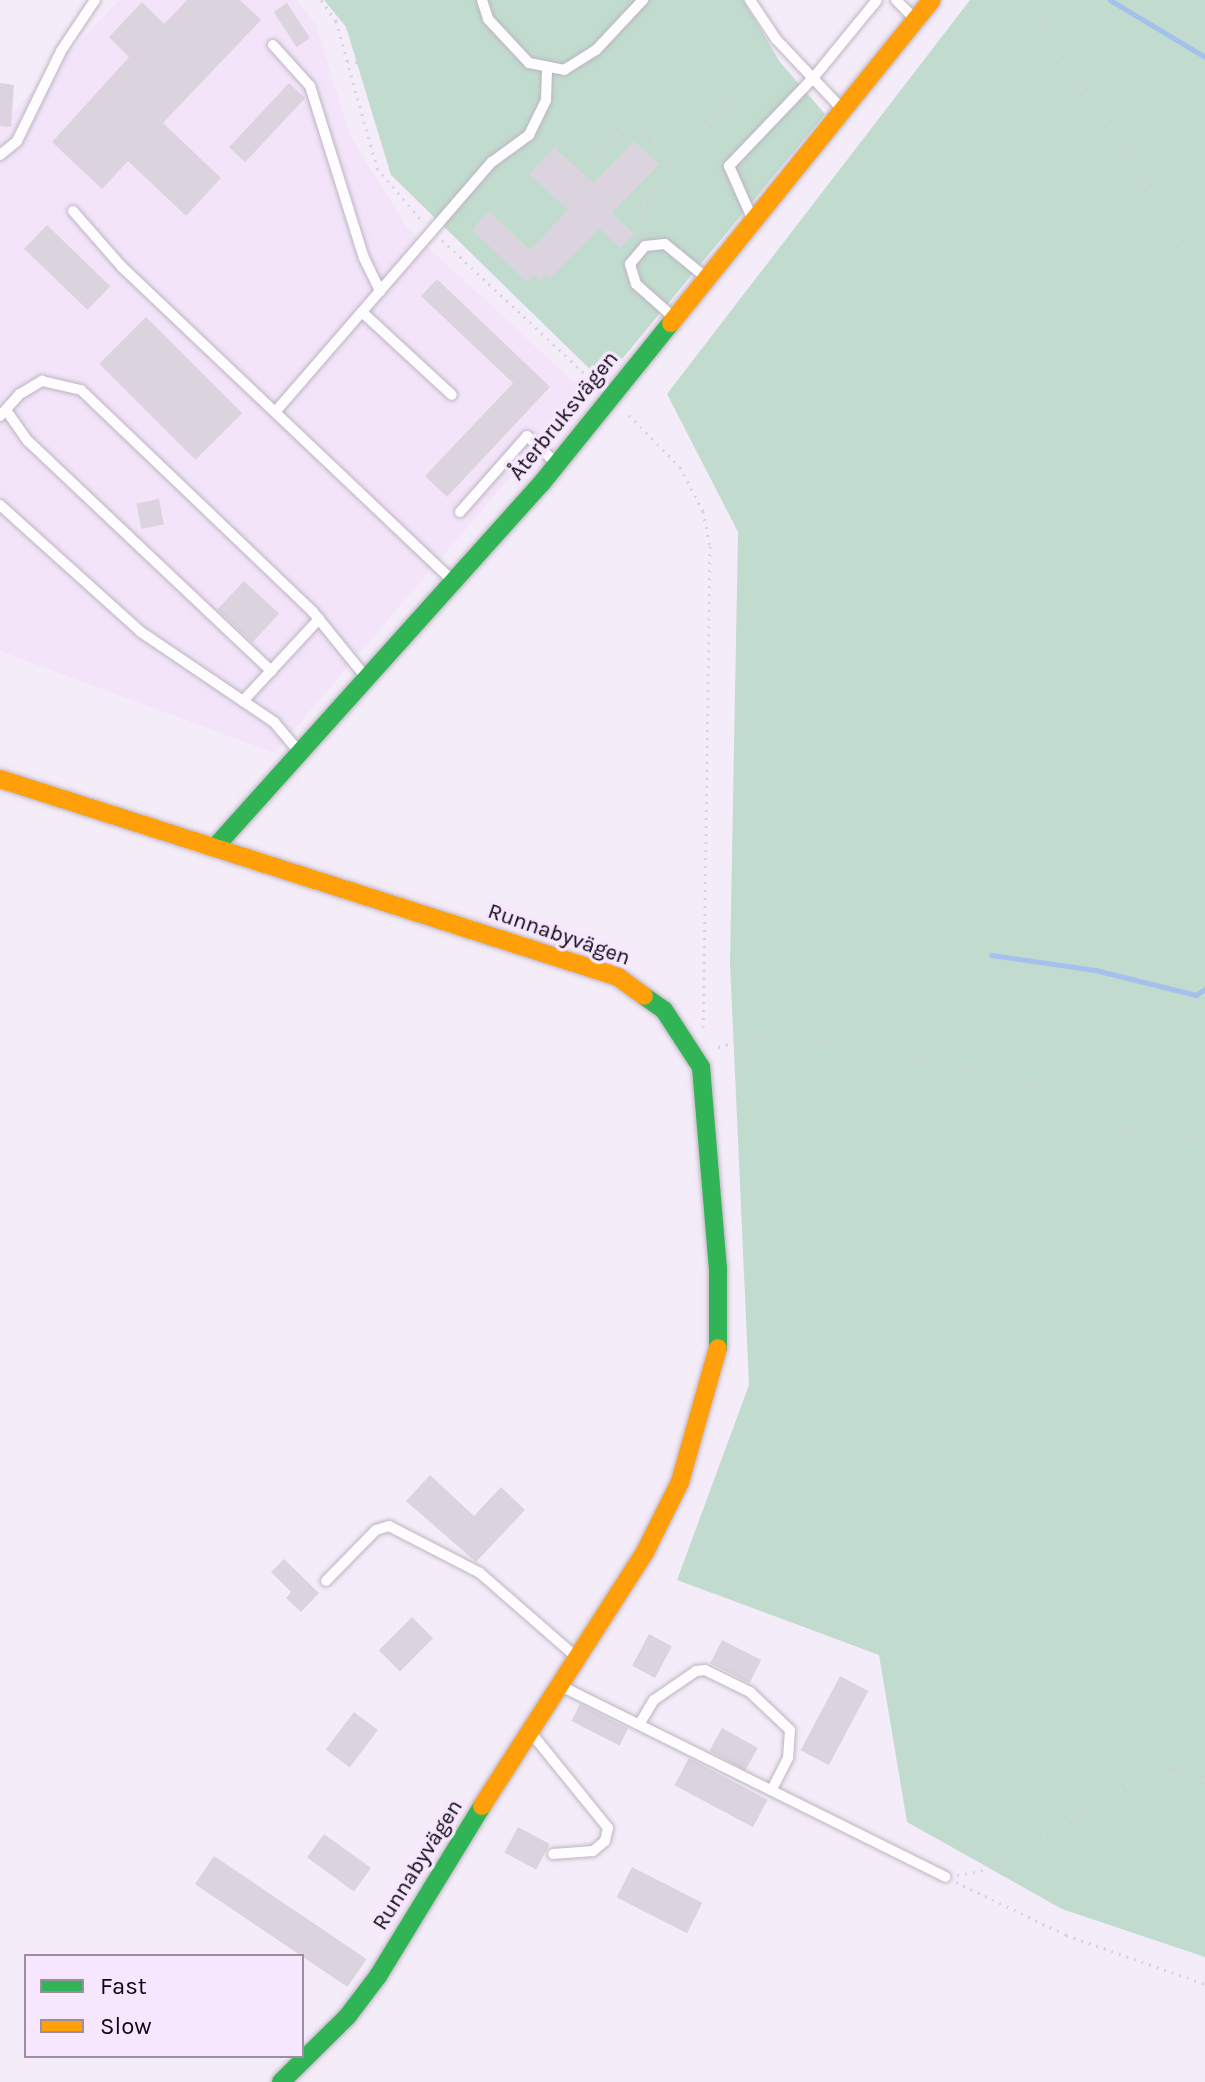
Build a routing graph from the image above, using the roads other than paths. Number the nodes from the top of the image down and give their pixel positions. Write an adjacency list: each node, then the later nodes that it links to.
1 (81, 0): 9 (lane)
2 (95, 0): 9 (lane)
3 (482, 0): 12 (lane)
4 (643, 0): 12 (lane)
5 (750, 0): 13 (lane)
6 (877, 0): 13 (lane)
7 (896, 0): 10 (lane)
8 (932, 0): 10 (street, Återbruksvägen)
9 (81, 16): 15 (lane)
10 (916, 19): 14 (street, Återbruksvägen)
11 (273, 45): 19 (lane)
12 (547, 68): 19 (lane)
13 (814, 77): 14 (lane); 17 (lane)
14 (842, 110): 17 (street, Återbruksvägen)
15 (0, 155)
16 (73, 211): 23 (lane)
17 (752, 220): 18 (street, Återbruksvägen)
18 (706, 277): 21 (street, Återbruksvägen); 21 (lane)
19 (380, 291): 20 (lane)
20 (362, 312): 22 (lane); 23 (lane)
21 (674, 317): 25 (street, Återbruksvägen)
22 (452, 395)
23 (276, 411): 28 (lane)
24 (3, 413): 29 (lane); 30 (lane)
25 (557, 464): 27 (lane); 28 (street, Återbruksvägen)
26 (0, 505): 32 (lane)
27 (460, 512)
28 (455, 583): 31 (street, Återbruksvägen)
29 (319, 619): 30 (lane); 31 (lane)
30 (271, 671): 32 (lane)
31 (368, 680): 33 (street, Återbruksvägen)
32 (243, 701): 33 (lane)
33 (301, 753): 35 (street, Återbruksvägen)
34 (0, 779): 35 (street, Runnabyvägen)
35 (216, 846): 37 (street, Runnabyvägen)
36 (326, 1581): 37 (lane)
37 (576, 1657): 38 (street, Runnabyvägen)
38 (558, 1684): 39 (lane); 40 (street, Runnabyvägen)
39 (640, 1723): 41 (lane); 41 (lane)
40 (528, 1730): 42 (lane); 44 (street, Runnabyvägen)
41 (772, 1790): 43 (lane)
42 (553, 1854)
43 (945, 1877)
44 (281, 2082)

